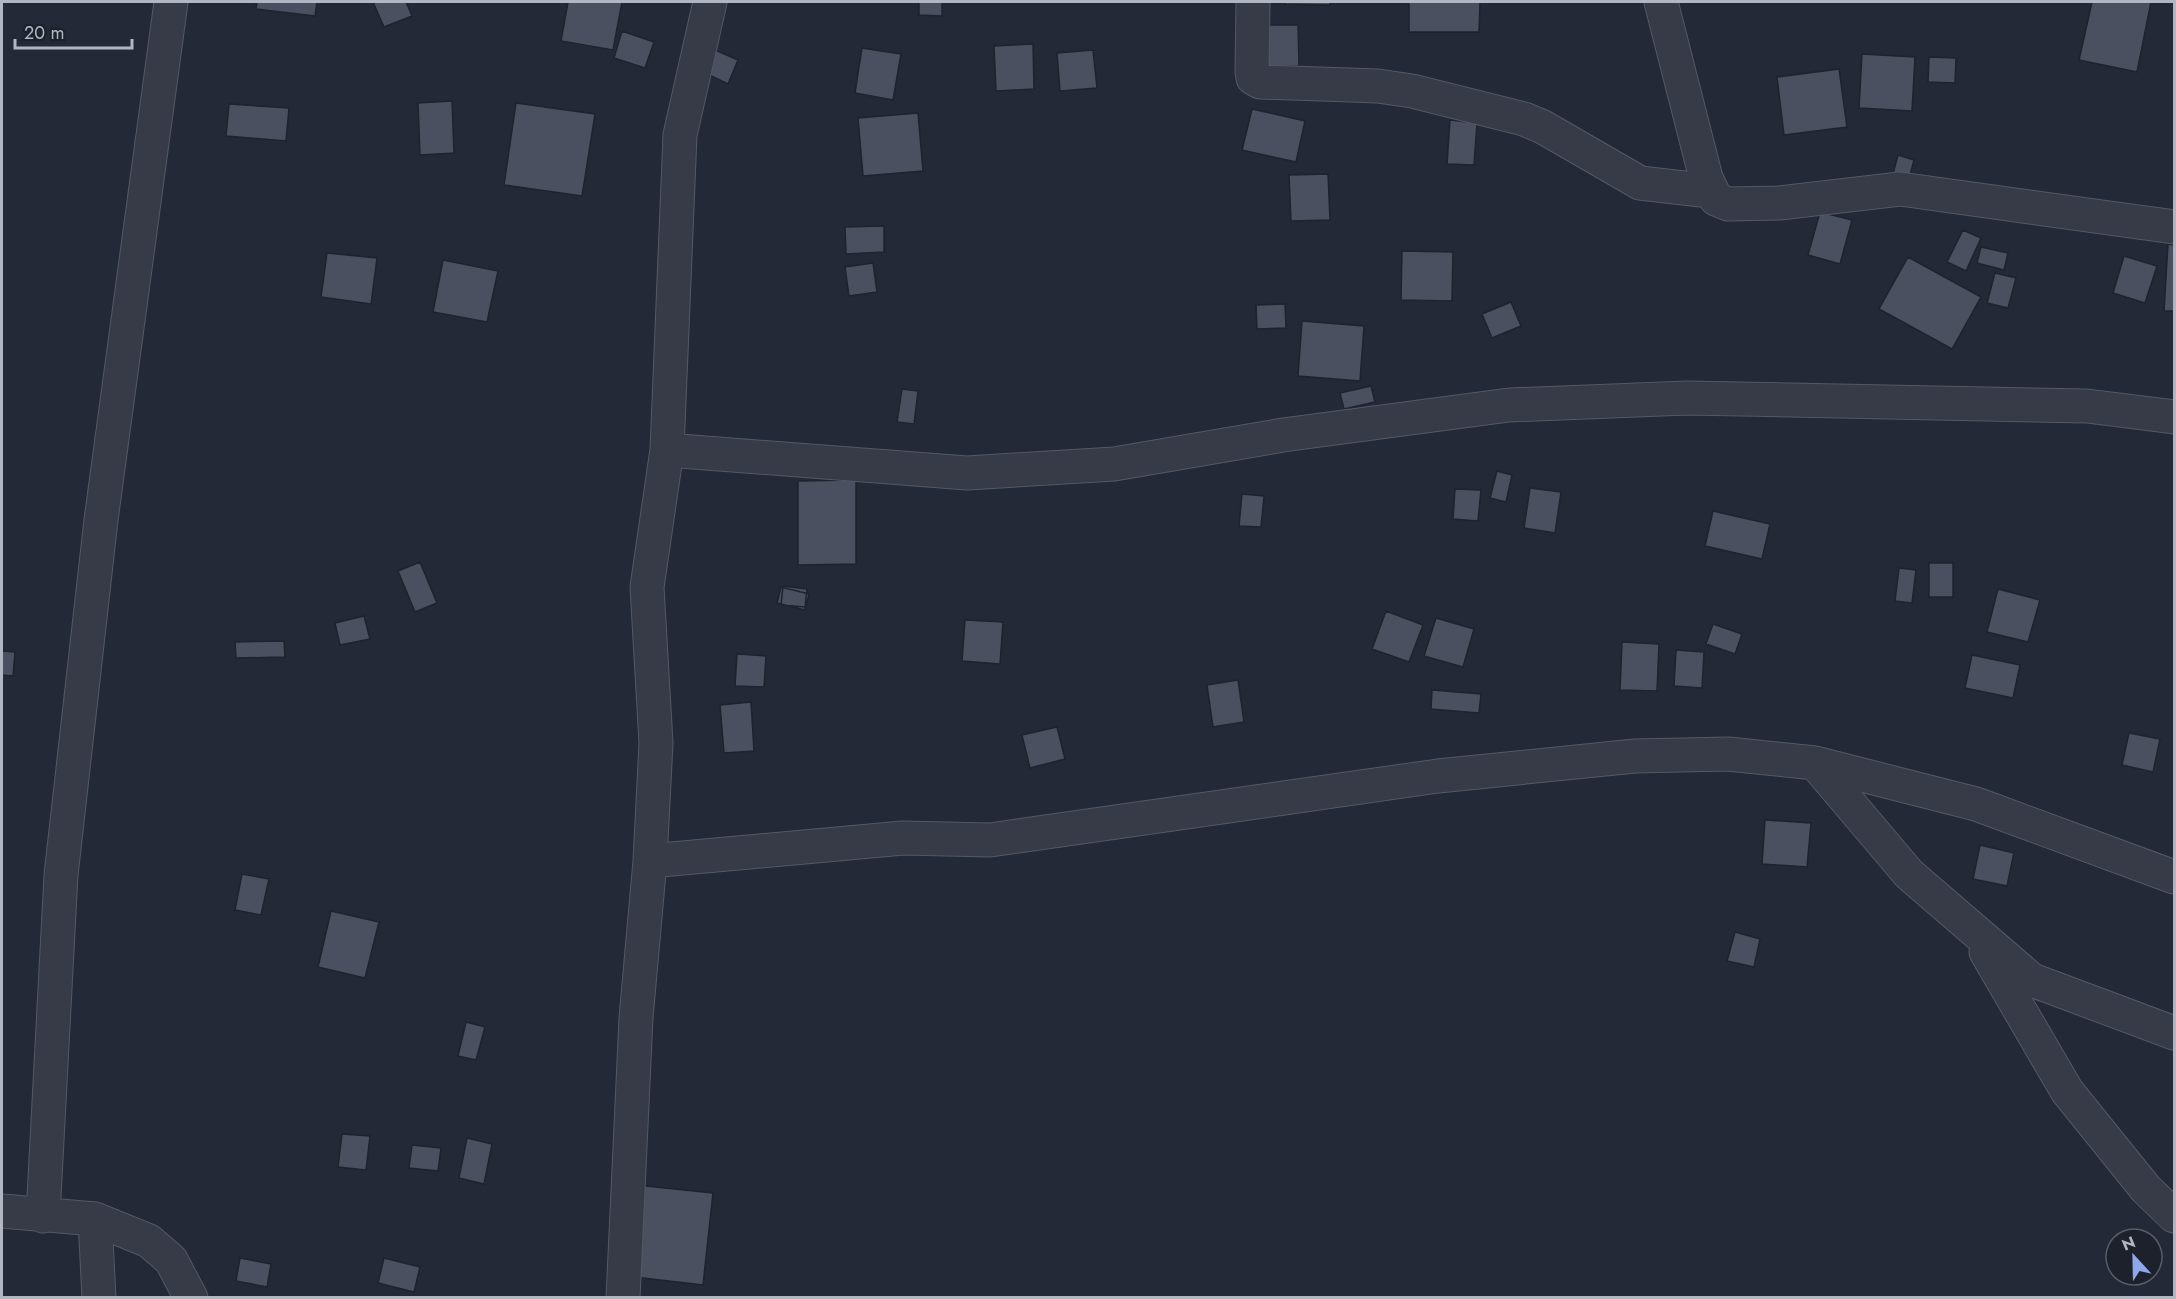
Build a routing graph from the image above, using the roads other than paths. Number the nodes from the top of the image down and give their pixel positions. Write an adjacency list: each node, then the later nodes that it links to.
1 (171, 2): 15 (street)
2 (710, 2): 8 (street)
3 (1252, 2): 5 (street)
4 (1661, 2): 5 (street)
5 (1710, 191): 6 (street)
6 (2175, 227)
7 (2175, 417): 8 (street)
8 (666, 450): 10 (street)
9 (1815, 763): 10 (street); 11 (street); 12 (street)
10 (650, 861): 20 (street)
11 (2175, 877)
12 (1973, 929): 13 (street); 16 (street)
13 (2175, 1033)
14 (2, 1212): 15 (street)
15 (43, 1216): 17 (street)
16 (2175, 1216)
17 (95, 1219): 18 (street); 19 (street)
18 (99, 1298)
19 (191, 1298)
20 (623, 1298)

